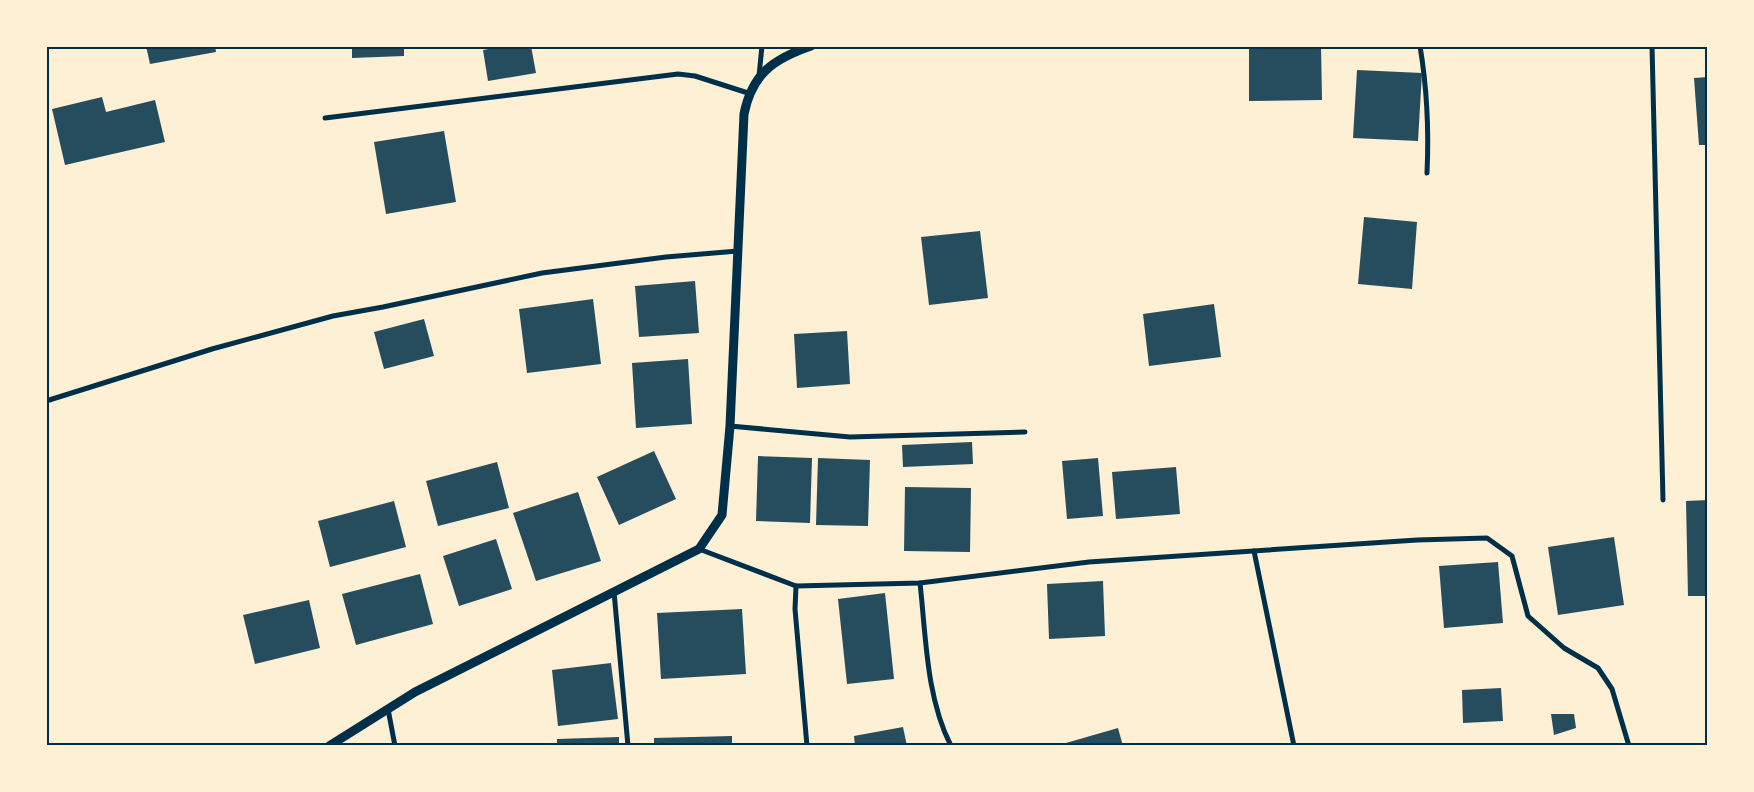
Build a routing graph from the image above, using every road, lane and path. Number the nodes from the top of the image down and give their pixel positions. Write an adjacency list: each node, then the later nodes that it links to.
1 (762, 46): 5 (street)
2 (811, 46): 5 (street)
3 (1420, 46): 8 (street)
4 (1652, 46): 13 (street)
5 (759, 77): 6 (street)
6 (748, 93): 7 (street); 9 (street)
7 (325, 118)
8 (1427, 173)
9 (738, 251): 10 (street); 11 (street)
10 (46, 401)
11 (730, 426): 12 (street); 14 (street)
12 (1025, 432)
13 (1663, 500)
14 (699, 549): 17 (street); 18 (street)
15 (1254, 551): 16 (street); 25 (street); 26 (street)
16 (920, 583): 17 (street); 24 (street)
17 (796, 586): 23 (street)
18 (614, 592): 19 (street); 22 (street)
19 (388, 709): 20 (street); 21 (street)
20 (329, 746)
21 (395, 746)
22 (628, 746)
23 (807, 746)
24 (951, 746)
25 (1294, 746)
26 (1629, 746)

